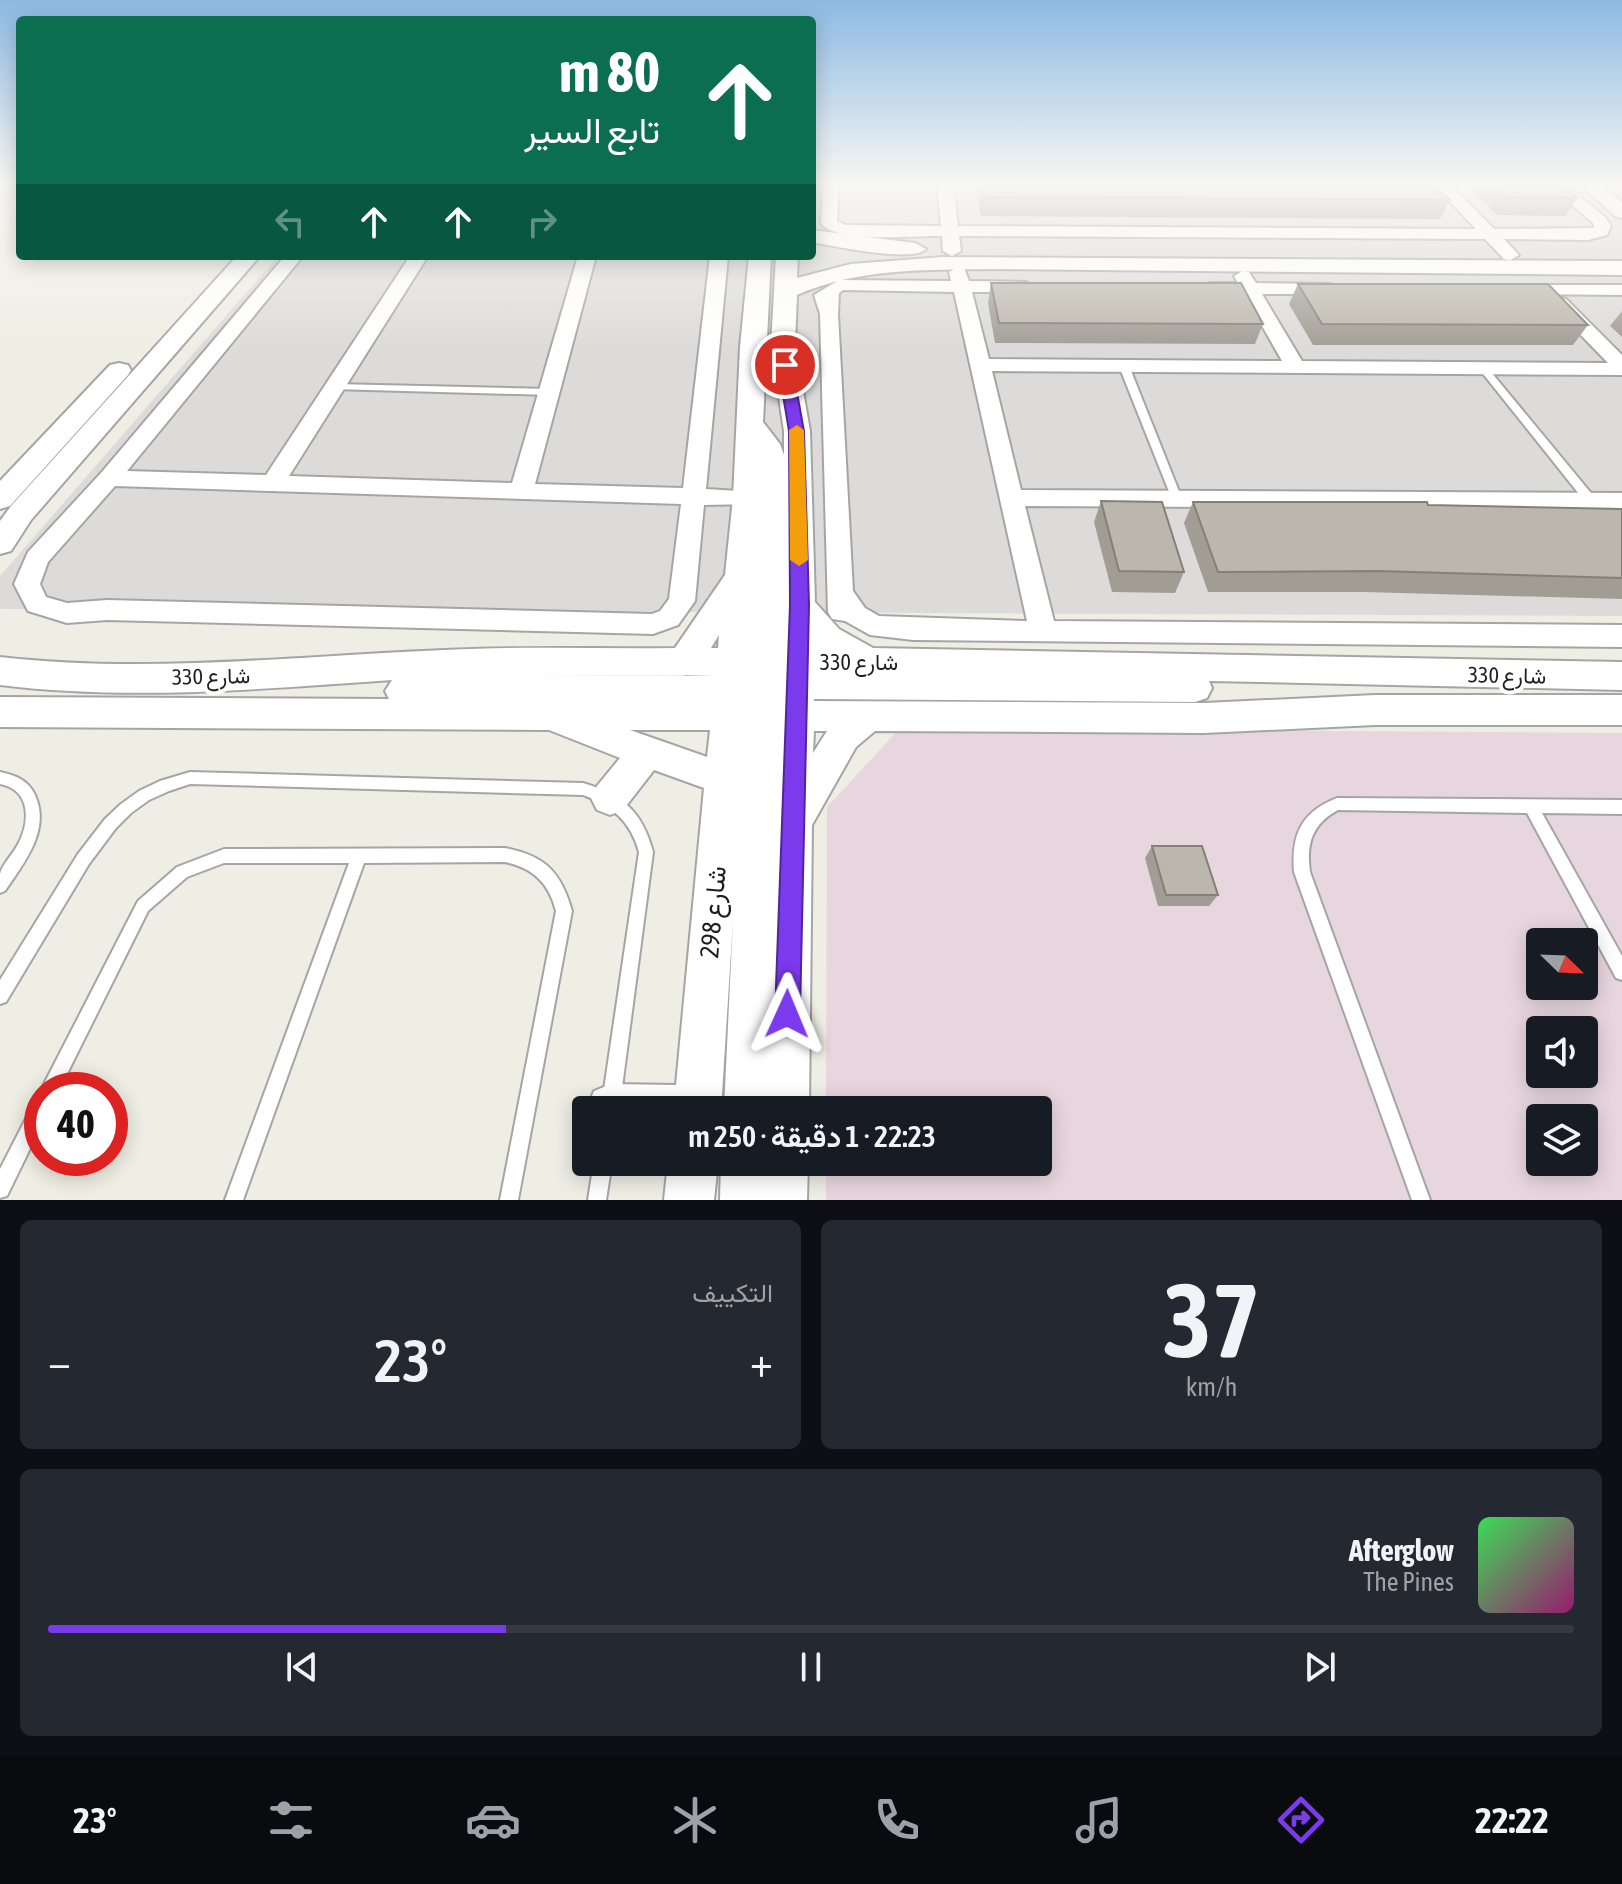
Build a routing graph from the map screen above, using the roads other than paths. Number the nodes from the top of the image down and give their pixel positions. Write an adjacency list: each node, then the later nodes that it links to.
1 (840, 241): 10 (street)
2 (887, 241): 10 (street)
3 (950, 241): 10 (street)
4 (1326, 241): 10 (street)
5 (1497, 241): 7 (street)
6 (1622, 245): 8 (street)
7 (1510, 255): 8 (street); 10 (street)
8 (1595, 255): 9 (street)
9 (1622, 255)
10 (951, 257): 19 (street); 20 (street); 22 (street); 29 (street); 30 (street); 51 (street)
11 (220, 260): 44 (street)
12 (245, 260): 48 (street)
13 (291, 260): 38 (street)
14 (416, 260): 35 (street)
15 (586, 260): 36 (street)
16 (719, 260): 41 (street)
17 (760, 260): 37 (street)
18 (787, 260): 29 (street)
19 (813, 260)
20 (1238, 265): 21 (street); 24 (street)
21 (1622, 270)
22 (1052, 287)
23 (1189, 288): 24 (street)
24 (1250, 288): 25 (street); 33 (street)
25 (1343, 289)
26 (1499, 290): 27 (street)
27 (1546, 290): 28 (street); 32 (street)
28 (1622, 290)
29 (785, 292): 50 (street)
30 (980, 365): 31 (street); 43 (street)
31 (1124, 366): 33 (street); 45 (lane)
32 (1622, 367): 34 (street)
33 (1296, 368): 34 (street)
34 (1483, 368): 46 (lane)
35 (335, 387): 36 (lane); 39 (street)
36 (549, 392): 40 (street)
37 (751, 425): 42 (street); 58 (street)
38 (109, 478): 39 (street); 41 (street)
39 (273, 483): 40 (street)
40 (522, 490): 41 (street)
41 (693, 495): 42 (street)
42 (747, 498): 49 (street)
43 (1011, 498): 45 (street); 51 (street)
44 (0, 499)
45 (1177, 499): 46 (street)
46 (1591, 501): 47 (street)
47 (1622, 501)
48 (0, 543)
49 (741, 576): 54 (street); 58 (street)
50 (799, 605): 53 (street); 58 (street)
51 (1043, 631): 52 (street)
52 (1622, 636)
53 (869, 661): 55 (street, شارع 330); 58 (street, شارع 330)
54 (684, 662): 56 (street, شارع 330); 58 (street, شارع 330)
55 (1313, 670): 57 (street, شارع 330); 58 (street)
56 (0, 671)
57 (1622, 676)
58 (764, 687): 61 (street); 62 (street, شارع 330); 63 (street, شارع 330); 66 (street, شارع 298); 70 (street); 78 (street)
59 (1622, 710): 63 (street, شارع 330)
60 (0, 712): 61 (street, شارع 330)
61 (315, 713): 62 (street, شارع 330)
62 (541, 714): 64 (street)
63 (868, 716): 70 (street)
64 (647, 752): 66 (street); 67 (street)
65 (0, 778): 72 (lane)
66 (724, 779): 77 (street, شارع 298)
67 (610, 798): 74 (lane); 76 (lane)
68 (1531, 806): 69 (lane); 73 (lane); 92 (lane)
69 (1622, 807)
70 (792, 823): 79 (street)
71 (359, 855): 75 (lane); 86 (lane); 87 (lane)
72 (0, 886)
73 (1622, 972)
74 (0, 996)
75 (59, 1072)
76 (612, 1096)
77 (698, 1096)
78 (749, 1096)
79 (785, 1096)
80 (24, 1141): 85 (lane)
81 (601, 1176): 88 (lane)
82 (692, 1176): 89 (street)
83 (746, 1176): 90 (street)
84 (783, 1176): 91 (street)
85 (0, 1189)
86 (234, 1200)
87 (509, 1200)
88 (597, 1200)
89 (689, 1200)
90 (745, 1200)
91 (782, 1200)
92 (1421, 1200)

